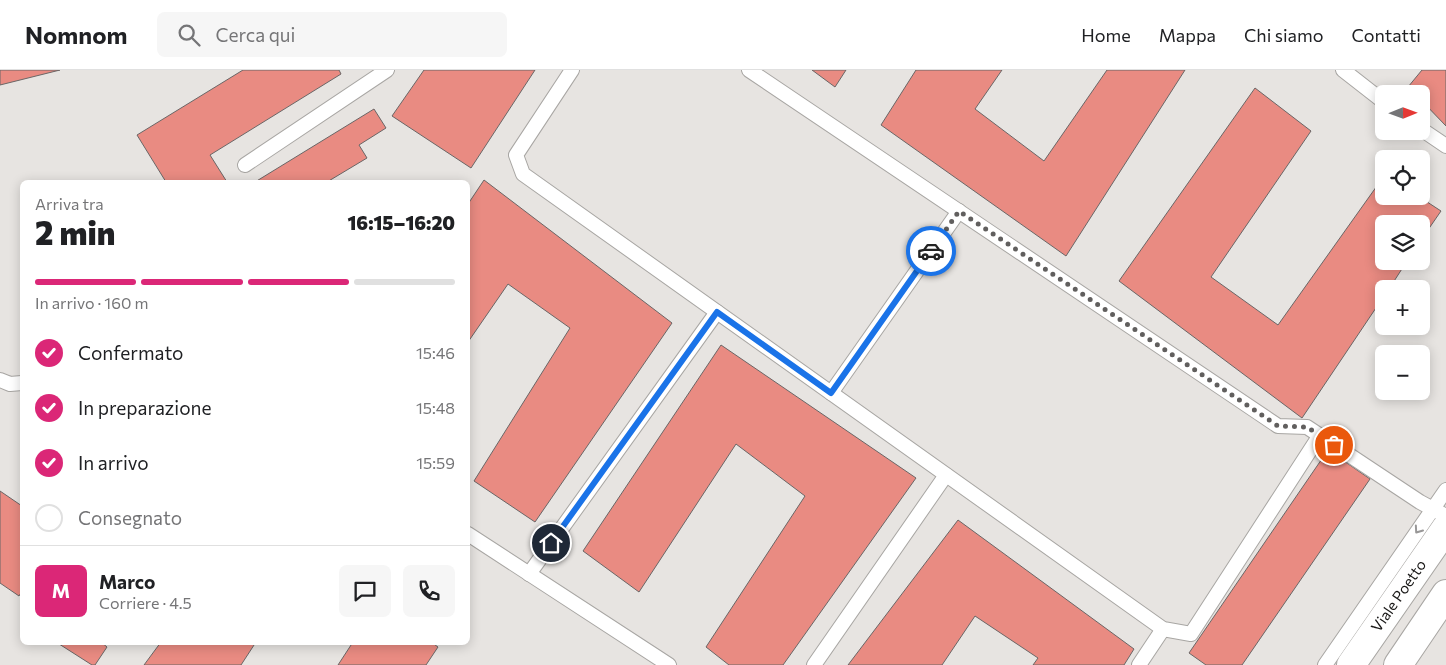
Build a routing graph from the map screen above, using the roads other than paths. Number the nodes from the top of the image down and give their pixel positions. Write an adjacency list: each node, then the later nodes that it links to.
1 (387, 70): 8 (lane)
2 (572, 70): 10 (lane)
3 (749, 70): 9 (lane)
4 (1343, 70): 5 (lane)
5 (1375, 95)
6 (1430, 135): 7 (lane)
7 (1446, 146)
8 (245, 165)
9 (959, 211): 13 (lane); 14 (lane)
10 (717, 312): 13 (lane); 20 (lane)
11 (0, 380): 12 (lane)
12 (20, 382)
13 (831, 393): 15 (lane)
14 (1320, 435): 18 (lane); 23 (lane)
15 (946, 475): 23 (lane); 25 (lane)
16 (1446, 490): 18 (lane)
17 (1446, 516): 18 (lane)
18 (1440, 518): 27 (lane, one-way to 27); 28 (main road, Viale Poetto)
19 (470, 535): 20 (lane)
20 (529, 574): 24 (lane)
21 (1446, 594): 29 (main road)
22 (1446, 612): 30 (lane)
23 (1163, 629): 26 (lane)
24 (669, 665)
25 (814, 665)
26 (1139, 665)
27 (1325, 665)
28 (1351, 665)
29 (1398, 665)
30 (1409, 665)

